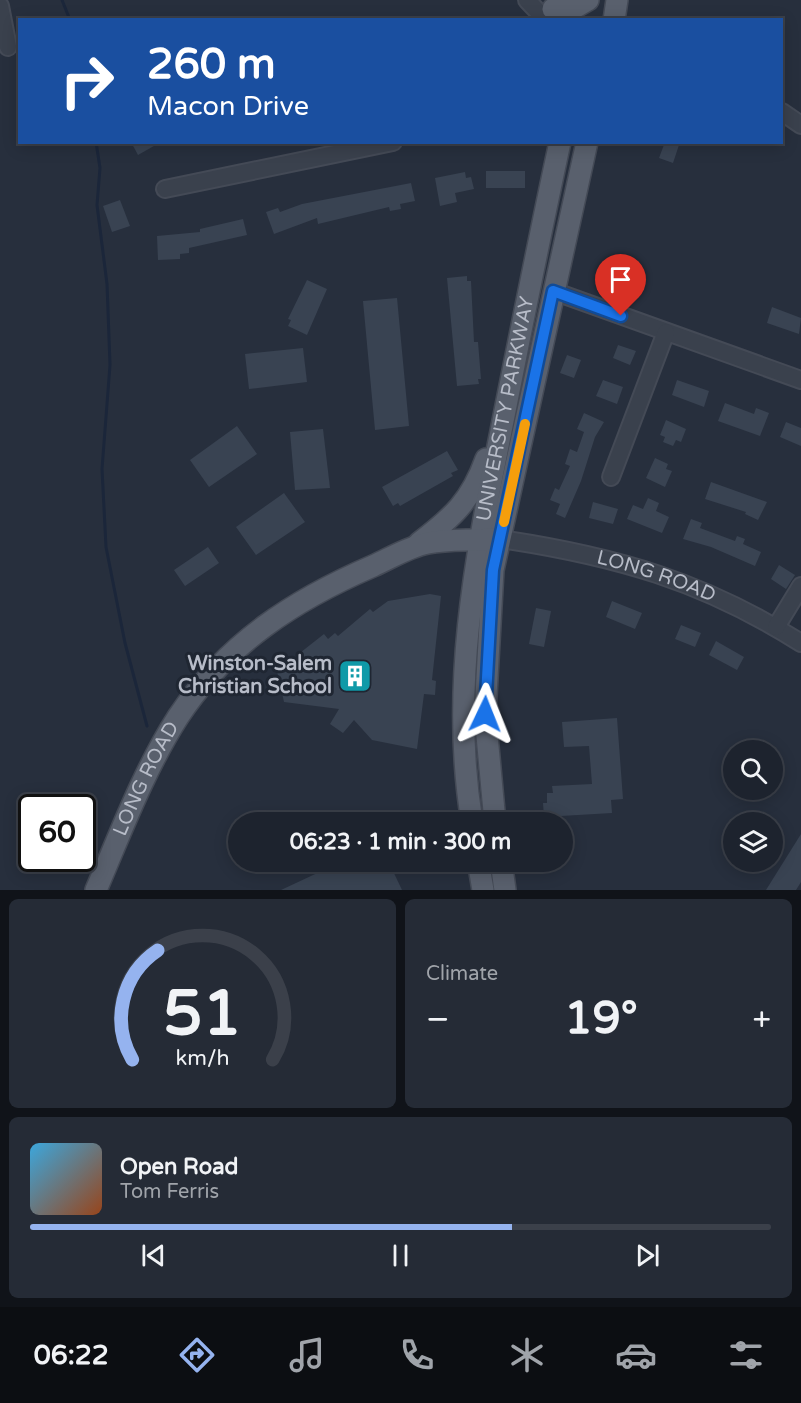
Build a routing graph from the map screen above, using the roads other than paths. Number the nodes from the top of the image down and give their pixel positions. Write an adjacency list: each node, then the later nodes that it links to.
1 (526, 0): 6 (street)
2 (588, 0): 6 (main road)
3 (594, 0): 7 (main road)
4 (618, 0): 8 (main road)
5 (0, 6): 9 (street)
6 (550, 14)
7 (590, 18)
8 (614, 18)
9 (8, 47)
10 (783, 113): 11 (street)
11 (801, 125)
12 (383, 144): 15 (street)
13 (560, 144): 19 (main road, UNIVERSITY PARKWAY)
14 (586, 144): 16 (main road, UNIVERSITY PARKWAY)
15 (165, 189)
16 (553, 291): 17 (street); 21 (main road, UNIVERSITY PARKWAY)
17 (666, 332): 18 (street); 20 (street)
18 (801, 380)
19 (501, 433): 22 (main road, UNIVERSITY PARKWAY); 23 (main road)
20 (611, 477)
21 (501, 539): 22 (main road, LONG ROAD); 26 (street, LONG ROAD); 29 (main road, UNIVERSITY PARKWAY)
22 (478, 546): 23 (main road, LONG ROAD); 24 (main road, LONG ROAD); 28 (main road, UNIVERSITY PARKWAY)
23 (413, 547): 24 (main road, LONG ROAD)
24 (388, 559): 32 (main road, LONG ROAD)
25 (801, 586): 26 (street)
26 (776, 627): 27 (street, LONG ROAD)
27 (801, 643)
28 (471, 812)
29 (494, 812)
30 (480, 872): 33 (main road)
31 (503, 872): 34 (main road)
32 (96, 890)
33 (483, 890)
34 (505, 890)

